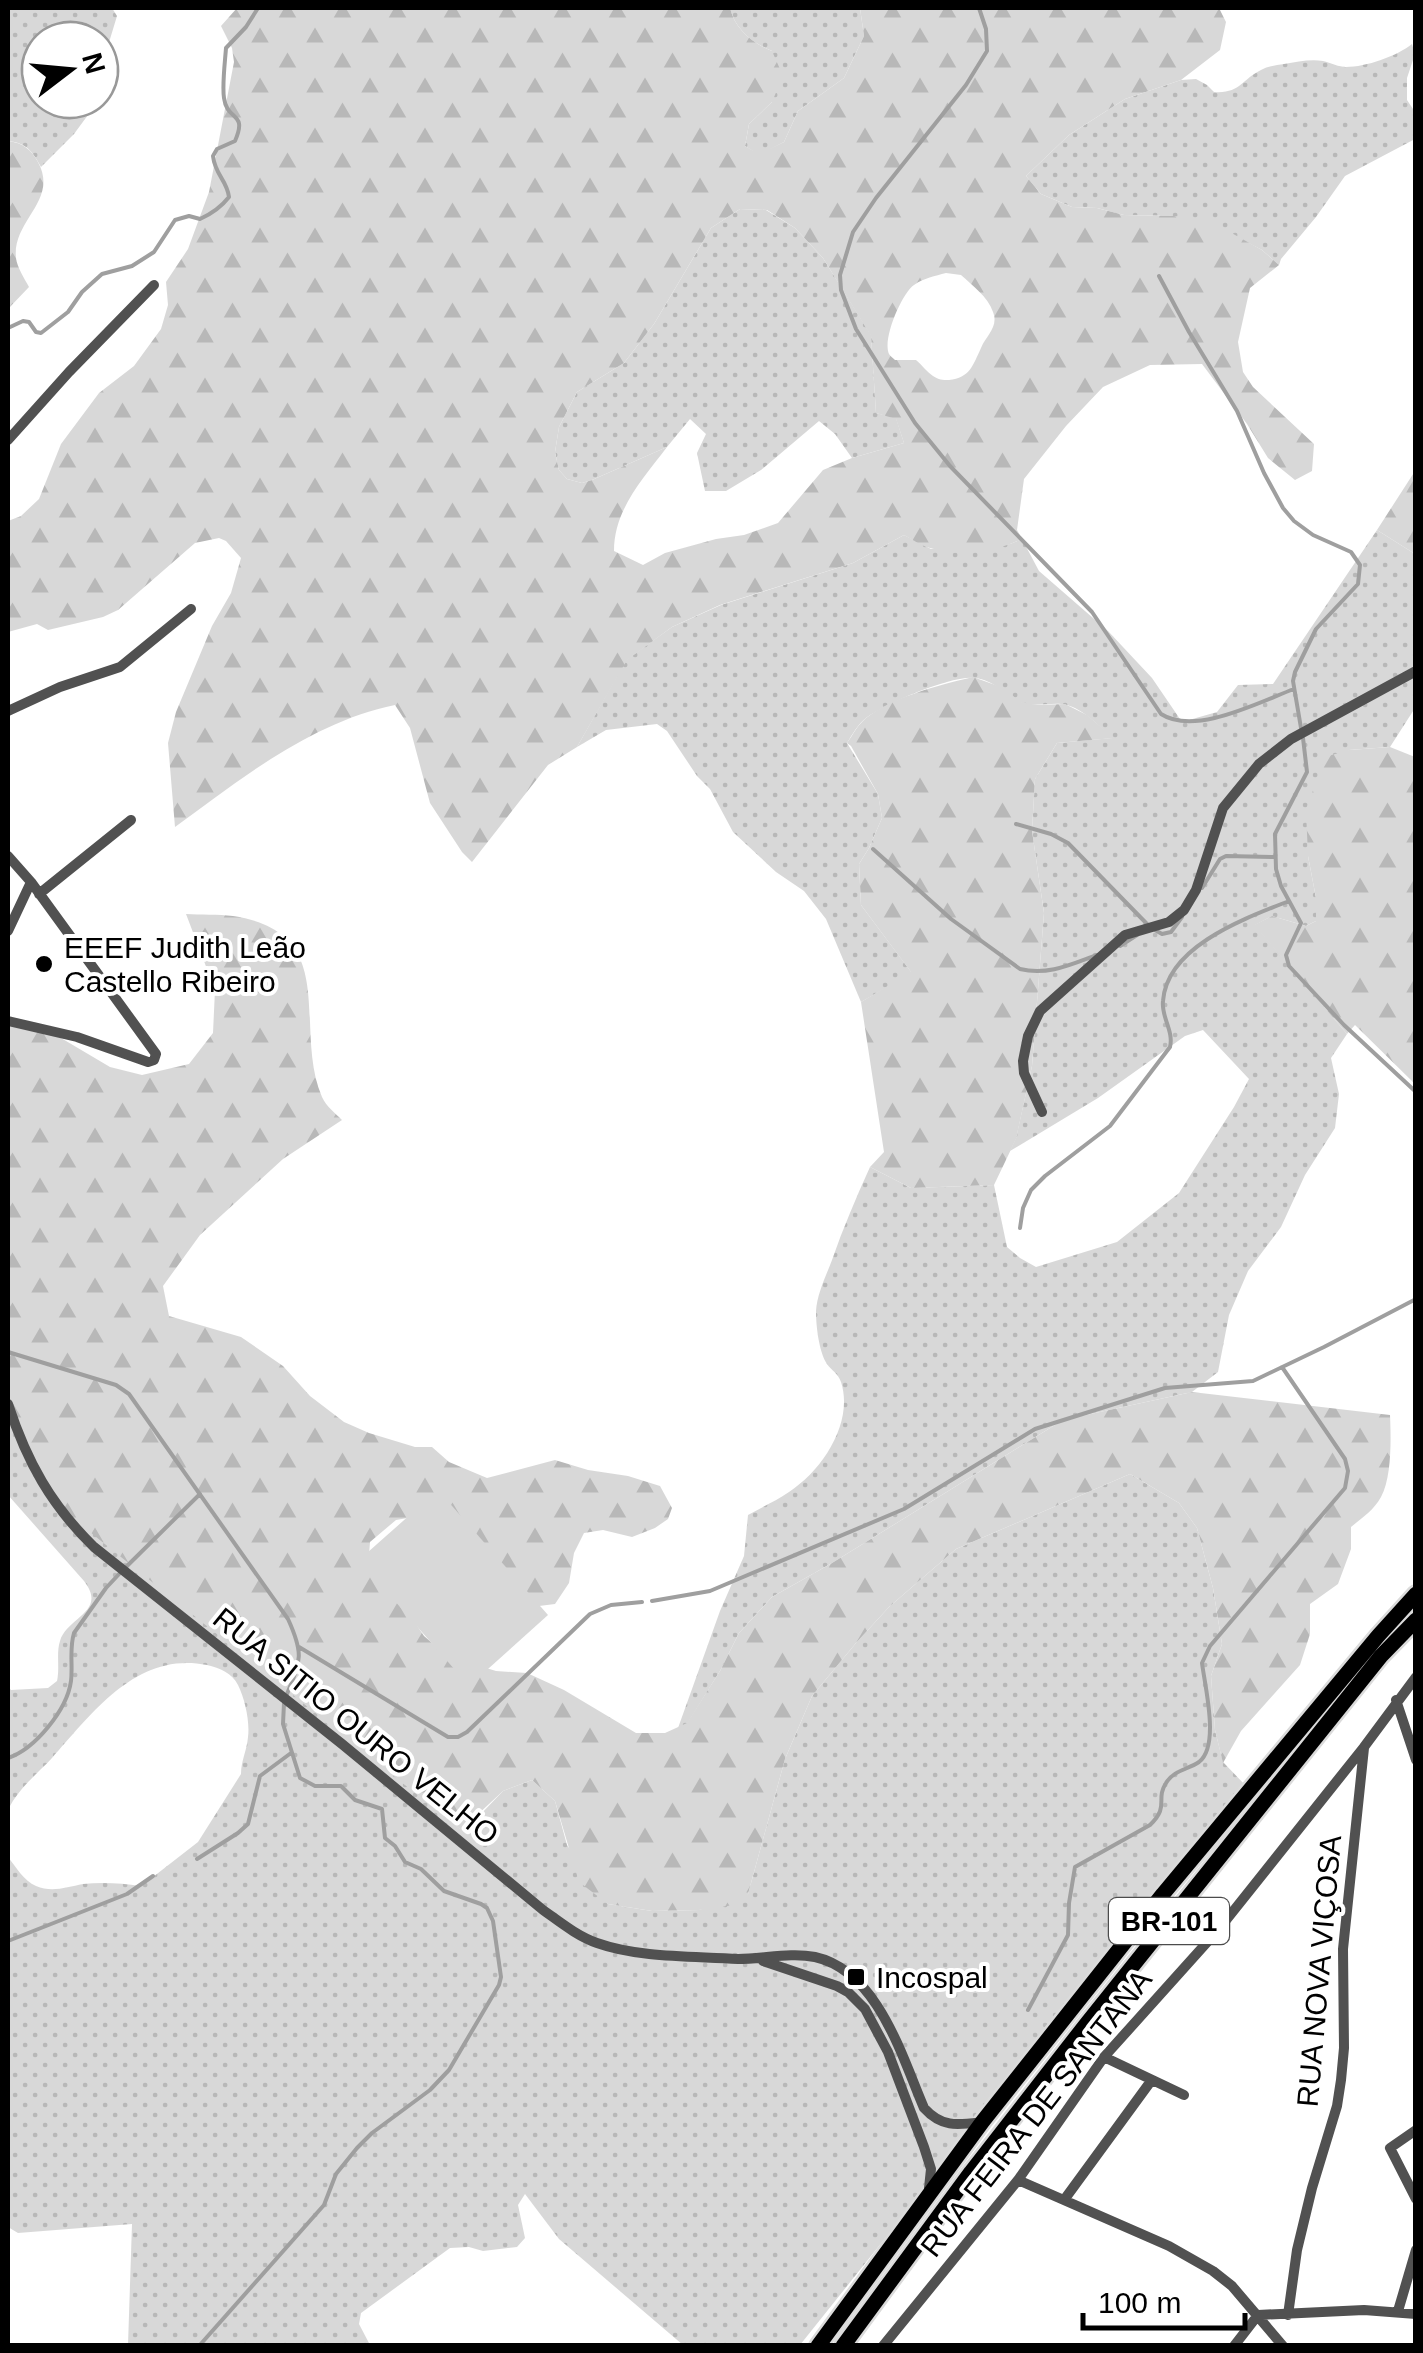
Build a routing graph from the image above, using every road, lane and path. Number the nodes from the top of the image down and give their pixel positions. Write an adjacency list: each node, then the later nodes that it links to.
1 (154, 285): 2 (street)
2 (8, 440)
3 (191, 609): 5 (street)
4 (1416, 670): 12 (street)
5 (8, 710)
6 (131, 820): 9 (street)
7 (8, 856): 8 (street)
8 (32, 882): 9 (street); 10 (street)
9 (39, 894): 11 (street)
10 (8, 931)
11 (8, 1021)
12 (1042, 1112)
13 (8, 1404): 20 (street, RUA SITIO OURO VELHO)
14 (1416, 1594): 24 (main road, BR-101)
15 (1416, 1620): 36 (main road, BR-101)
16 (1416, 1676): 17 (street, RUA FEIRA DE SANTANA)
17 (1396, 1700): 18 (street, RUA FEIRA DE SANTANA); 19 (street)
18 (1364, 1747): 21 (street, RUA FEIRA DE SANTANA); 32 (street, RUA NOVA VIÇOSA)
19 (1416, 1760)
20 (757, 1959): 24 (street, RUA SITIO OURO VELHO); 27 (street, RUA SITIO OURO VELHO)
21 (1104, 2057): 22 (street); 26 (street, RUA FEIRA DE SANTANA)
22 (1150, 2081): 23 (street); 29 (street)
23 (1184, 2096)
24 (982, 2122): 27 (main road, BR-101)
25 (1416, 2130): 28 (street)
26 (1018, 2180): 29 (street); 37 (street, RUA FEIRA DE SANTANA)
27 (927, 2198): 35 (main road, BR-101)
28 (1416, 2199)
29 (1064, 2200): 34 (street)
30 (1416, 2250): 31 (street)
31 (1398, 2311): 32 (street); 33 (street)
32 (1288, 2314): 34 (street)
33 (1416, 2314)
34 (1258, 2315): 38 (street); 39 (street)
35 (818, 2346)
36 (842, 2346)
37 (883, 2346)
38 (1234, 2346)
39 (1284, 2346)

